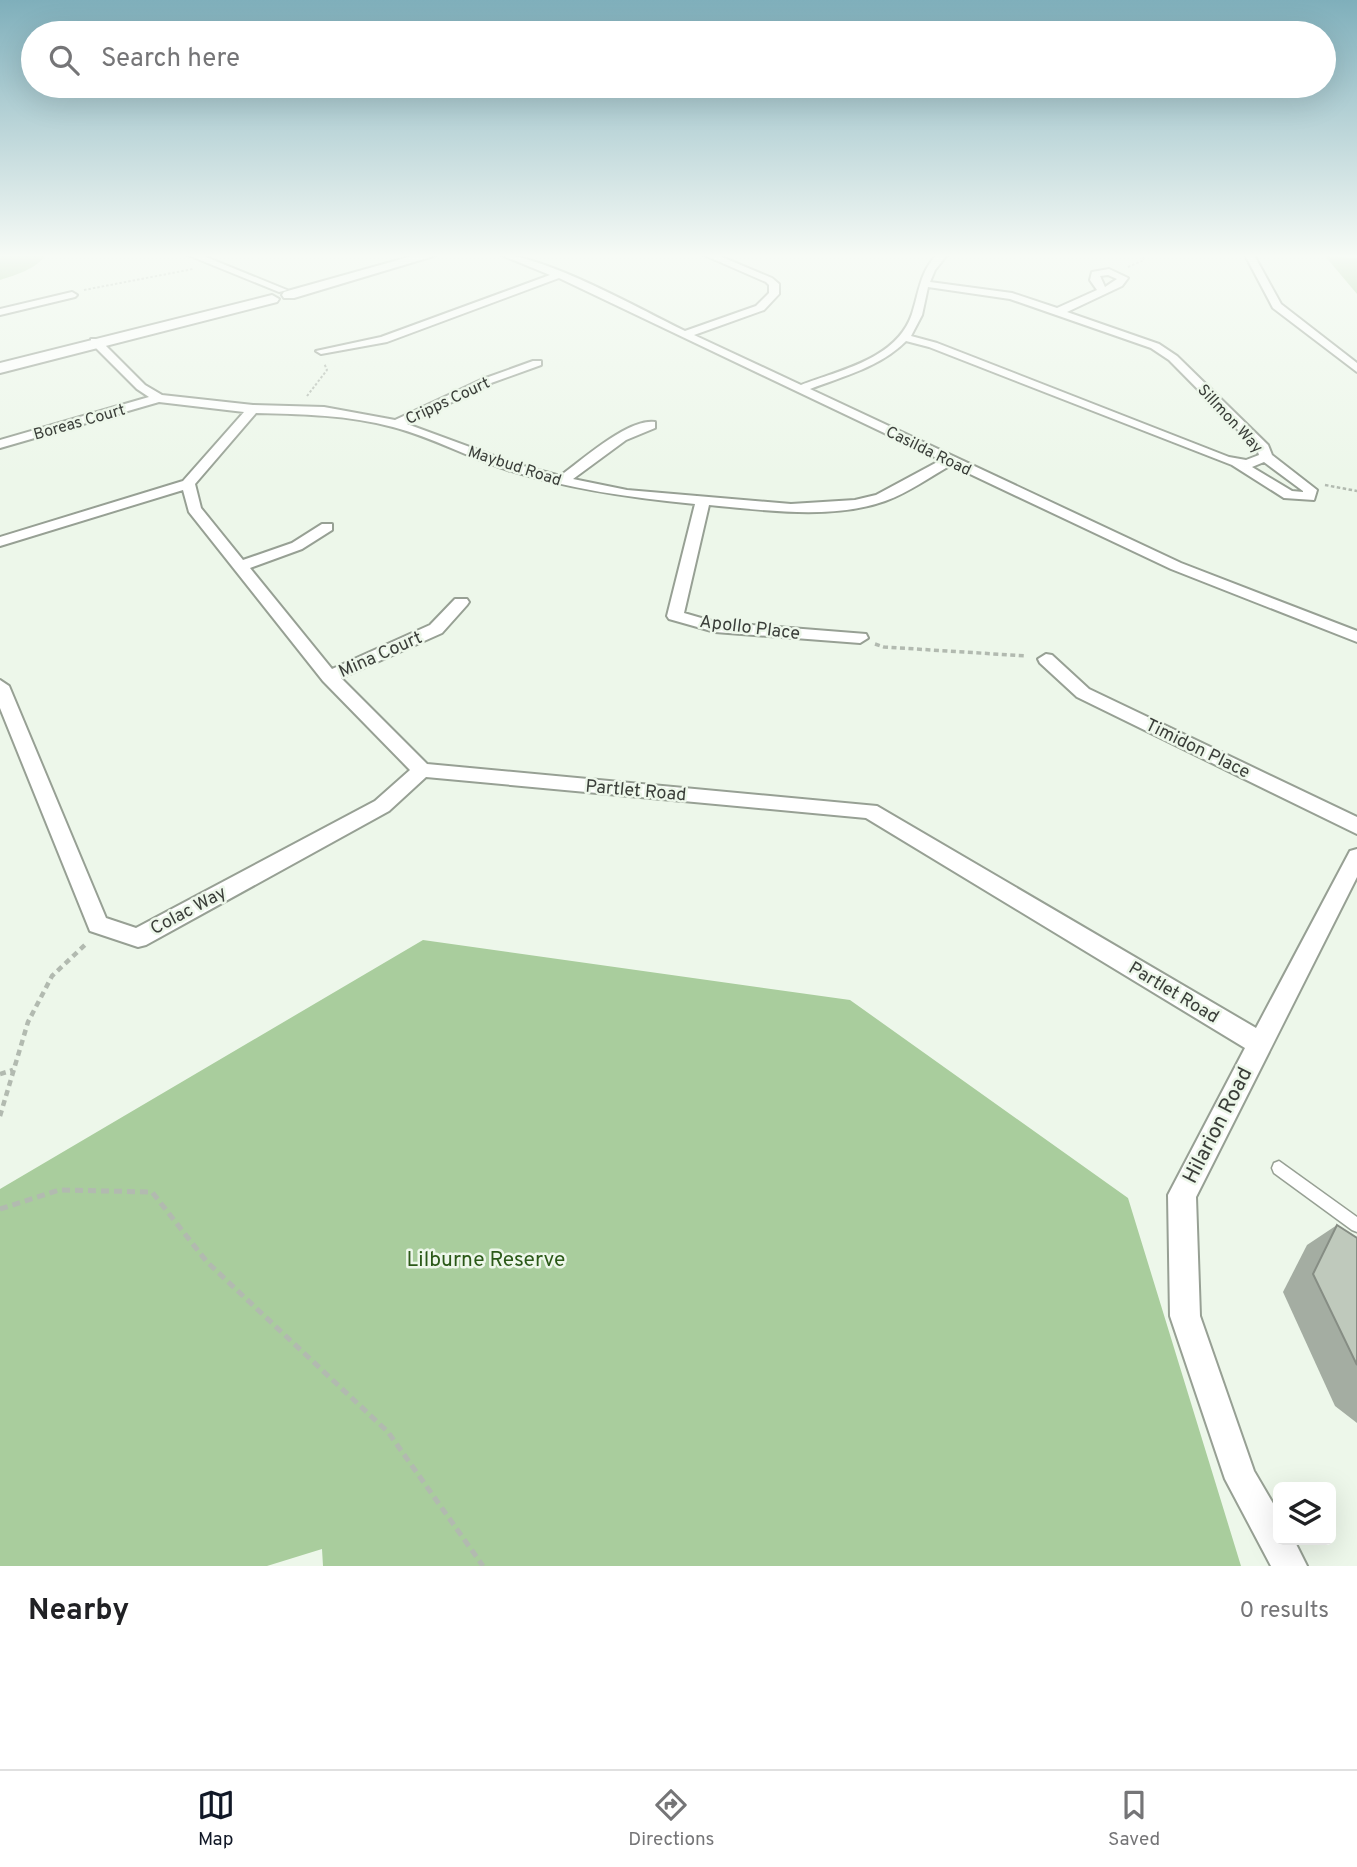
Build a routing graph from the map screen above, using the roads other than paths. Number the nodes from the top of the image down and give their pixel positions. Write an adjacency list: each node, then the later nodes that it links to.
1 (146, 328): 10 (main road)
2 (415, 328): 11 (street)
3 (672, 328): 8 (street, Casilda Road)
4 (702, 328): 8 (street)
5 (911, 328): 9 (street)
6 (1109, 328): 21 (street, Sillmon Way)
7 (1305, 328): 14 (street)
8 (685, 334): 15 (street, Casilda Road)
9 (905, 338): 15 (street); 23 (street, Sillmon Way)
10 (96, 342): 13 (main road); 16 (street)
11 (321, 351)
12 (537, 363): 18 (street, Cripps Court)
13 (0, 365)
14 (1357, 369)
15 (802, 388): 22 (street, Casilda Road)
16 (159, 398): 17 (street, Maybud Road); 20 (street, Boreas Court)
17 (253, 409): 18 (street, Maybud Road); 25 (street)
18 (397, 424): 24 (street, Maybud Road)
19 (651, 425): 24 (street)
20 (0, 444)
21 (1266, 457): 23 (street, Sillmon Way); 23 (street, Sillmon Way)
22 (951, 460): 26 (street, Maybud Road); 31 (street, Casilda Road)
23 (1237, 463)
24 (562, 481): 26 (street, Maybud Road)
25 (188, 484): 28 (street); 29 (street)
26 (703, 501): 32 (street, Apollo Place)
27 (327, 527): 29 (street)
28 (0, 542)
29 (239, 567): 34 (street)
30 (461, 601): 34 (street, Mina Court)
31 (1357, 637)
32 (860, 638)
33 (1046, 659): 37 (street, Timidon Place)
34 (329, 677): 36 (street)
35 (0, 686): 36 (street, Colac Way)
36 (422, 770): 39 (street, Partlet Road)
37 (1357, 826)
38 (1357, 857): 39 (street, Hilarion Road)
39 (1259, 1043): 42 (street, Hilarion Road)
40 (1279, 1168): 41 (lane)
41 (1357, 1225)
42 (1290, 1566)

